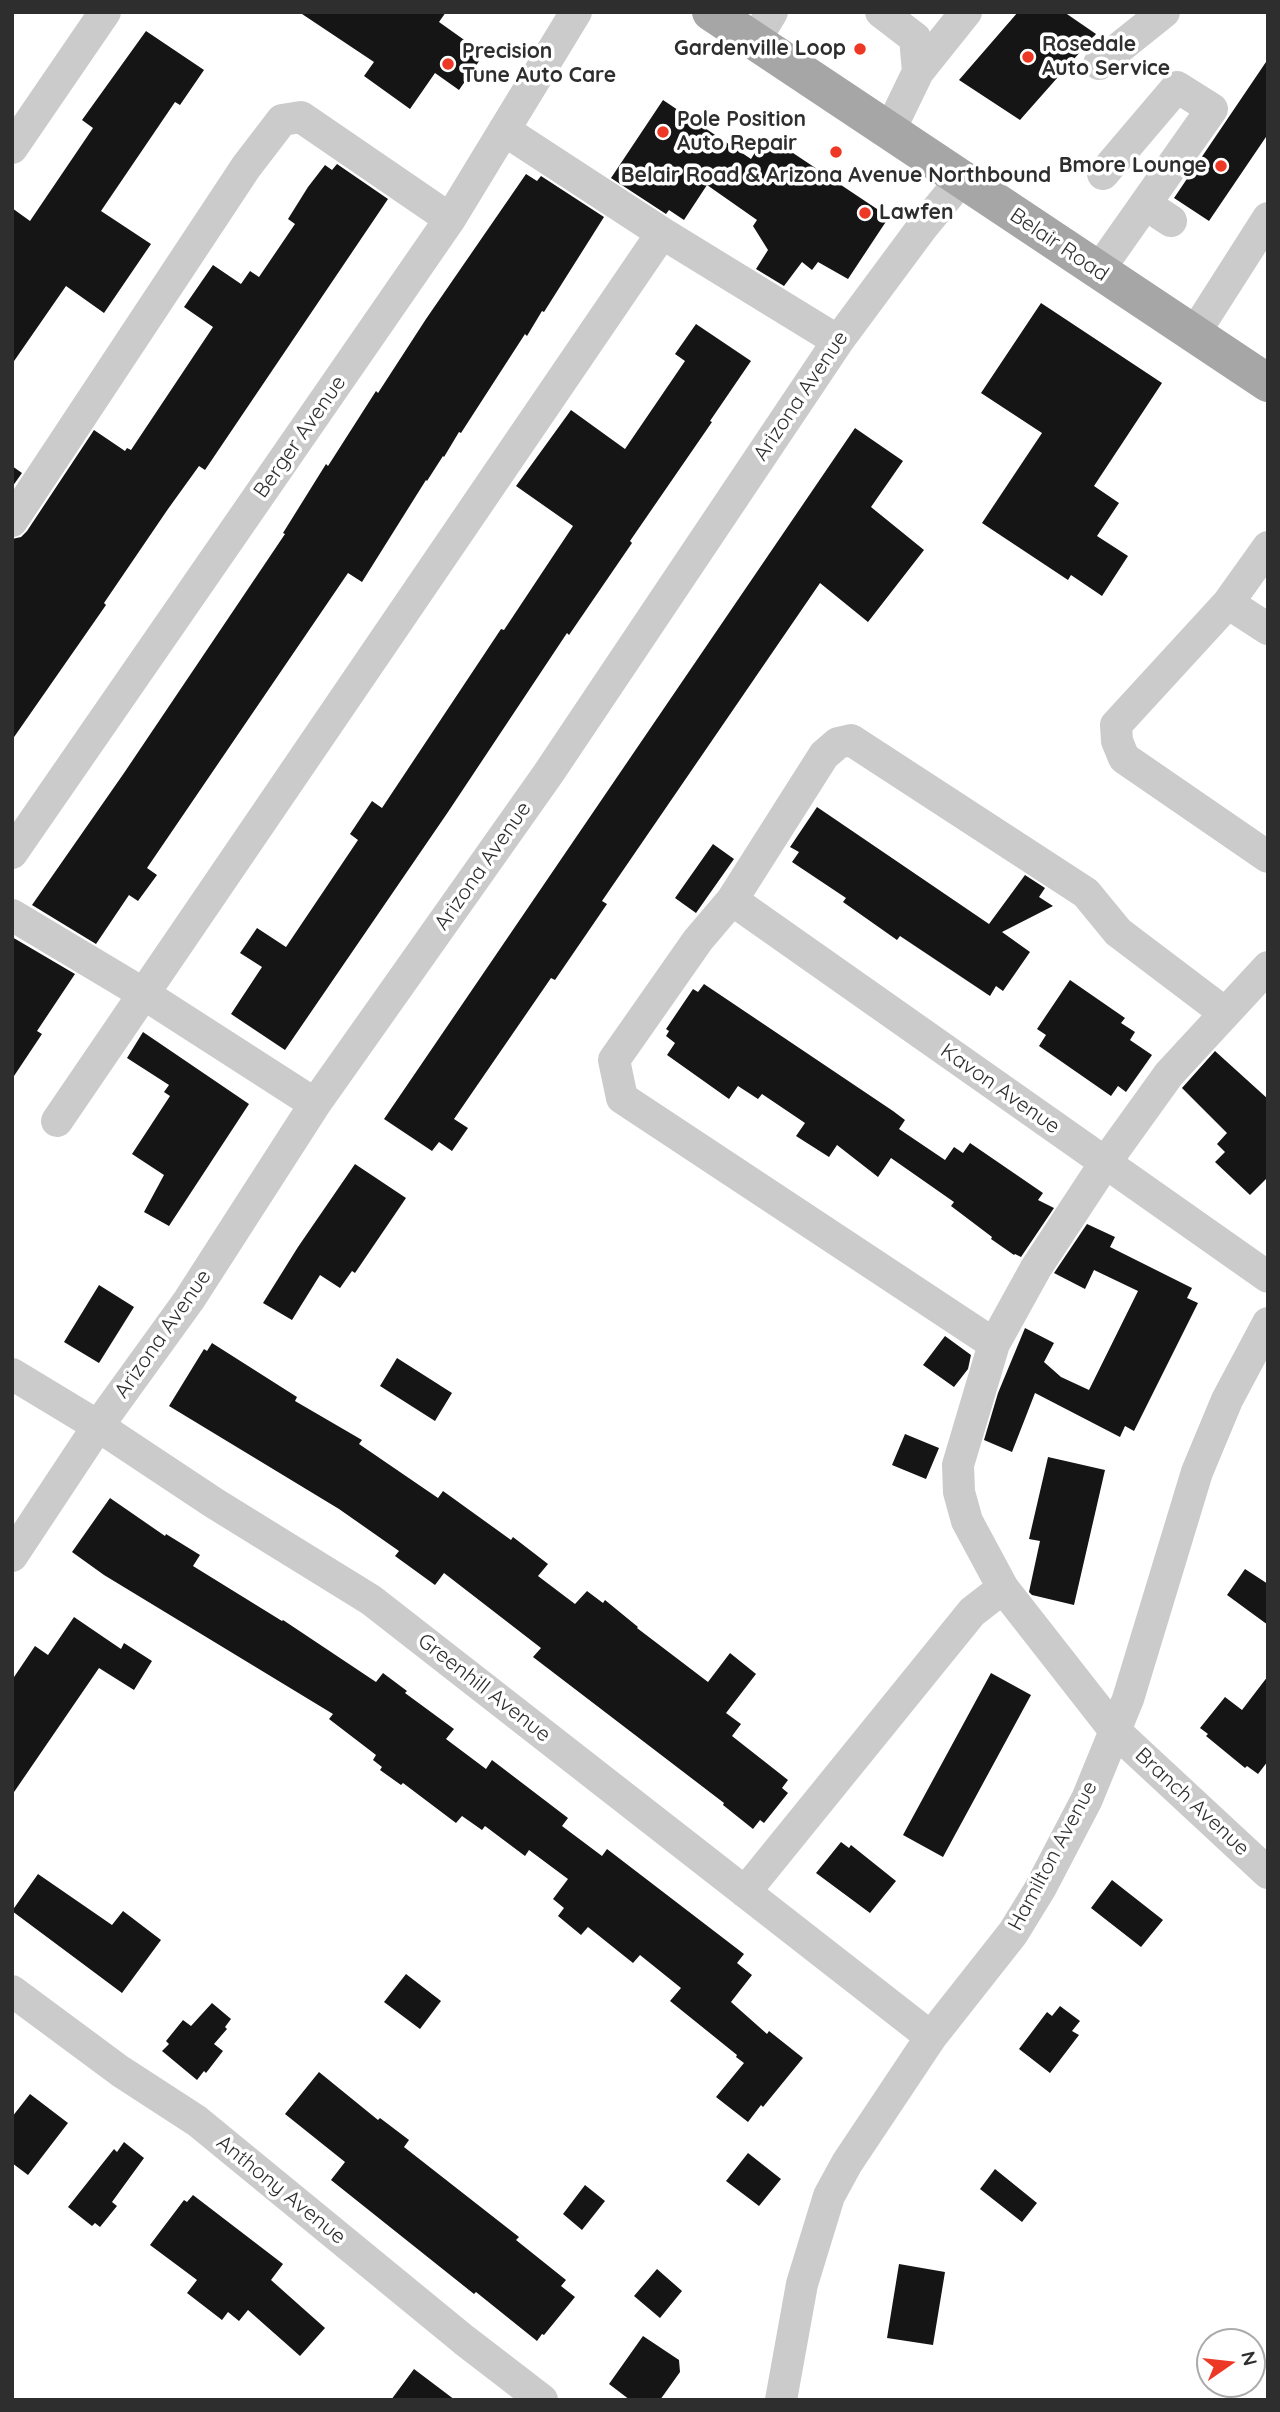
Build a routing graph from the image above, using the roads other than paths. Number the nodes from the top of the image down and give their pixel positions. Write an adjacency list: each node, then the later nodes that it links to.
1 (105, 12): 12 (street)
2 (576, 12): 10 (street, Berger Avenue)
3 (711, 12): 7 (main road, Belair Road)
4 (881, 12): 9 (street)
5 (966, 12): 9 (street)
6 (1164, 12): 8 (street)
7 (763, 27): 11 (main road, Belair Road)
8 (1100, 64)
9 (918, 72): 11 (street)
10 (504, 130): 16 (street, Berger Avenue); 17 (street)
11 (889, 132): 14 (main road, Belair Road)
12 (12, 148)
13 (1103, 174): 18 (street)
14 (961, 180): 18 (main road, Belair Road); 20 (street, Arizona Avenue)
15 (1268, 218): 19 (street)
16 (450, 219): 22 (street); 26 (street, Berger Avenue)
17 (662, 233): 20 (street); 31 (street)
18 (1098, 271): 19 (main road, Belair Road)
19 (1194, 334): 21 (main road, Belair Road)
20 (838, 341): 33 (street, Arizona Avenue)
21 (1268, 383)
22 (12, 521)
23 (1268, 547): 24 (street)
24 (1228, 603): 25 (street); 27 (street)
25 (1268, 629)
26 (12, 853)
27 (1268, 857)
28 (732, 900): 32 (street); 35 (street, Kavon Avenue); 38 (street)
29 (12, 915): 31 (street)
30 (1268, 967): 32 (street, Branch Avenue)
31 (144, 995): 33 (street); 34 (street)
32 (1225, 1013): 35 (street, Branch Avenue)
33 (315, 1104): 40 (street, Arizona Avenue)
34 (57, 1121)
35 (1105, 1163): 36 (street, Kavon Avenue); 38 (street, Branch Avenue)
36 (1268, 1277)
37 (1268, 1323): 43 (street, Hamilton Avenue)
38 (994, 1344): 42 (street, Branch Avenue)
39 (12, 1374): 40 (street, Greenhill Avenue)
40 (98, 1426): 41 (street, Arizona Avenue); 45 (street, Greenhill Avenue)
41 (12, 1556)
42 (1003, 1588): 43 (street, Branch Avenue); 45 (street)
43 (1115, 1731): 44 (street, Branch Avenue); 47 (street, Hamilton Avenue)
44 (1268, 1873)
45 (745, 1892): 47 (street, Greenhill Avenue)
46 (12, 1991): 48 (street, Anthony Avenue)
47 (932, 2037): 49 (street, Hamilton Avenue)
48 (542, 2400)
49 (781, 2400)

